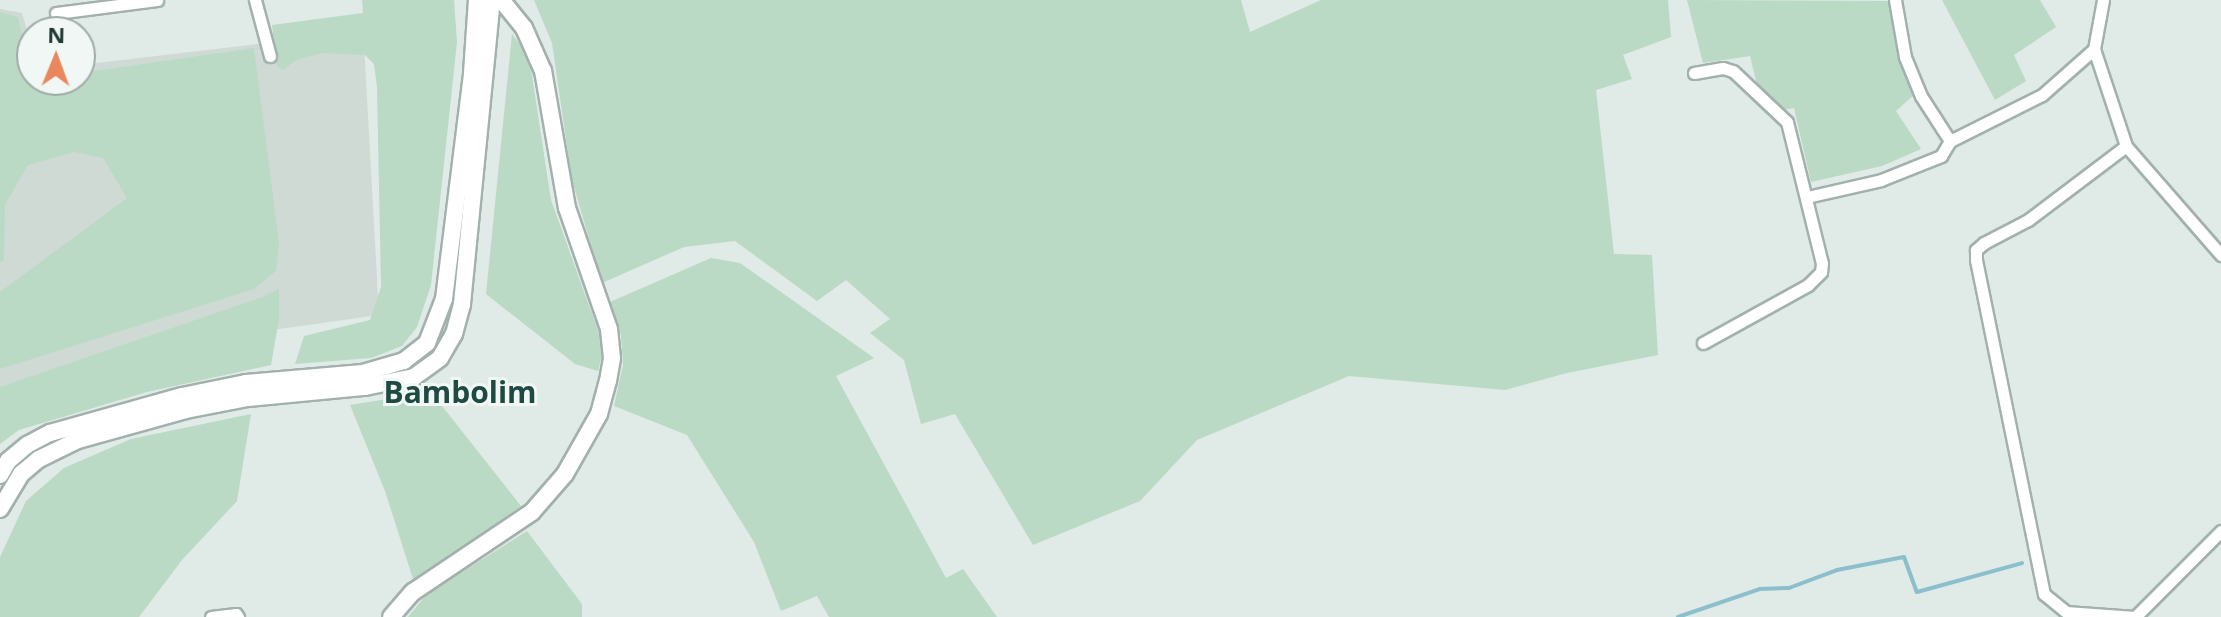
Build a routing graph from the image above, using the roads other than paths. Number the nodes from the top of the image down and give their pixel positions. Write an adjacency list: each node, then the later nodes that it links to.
1 (157, 0): 8 (street)
2 (255, 0): 10 (street)
3 (477, 0): 17 (main road)
4 (492, 0): 18 (main road)
5 (501, 0): 22 (main road)
6 (1895, 0): 12 (street)
7 (2103, 0): 9 (street)
8 (56, 13)
9 (2094, 49): 12 (street); 13 (street)
10 (270, 56)
11 (1694, 73): 14 (street)
12 (1950, 141): 14 (street)
13 (2126, 146): 15 (street); 23 (street)
14 (1807, 197): 16 (street)
15 (2221, 255)
16 (1703, 343)
17 (0, 475)
18 (0, 509)
19 (2221, 531): 23 (street)
20 (211, 617): 21 (street)
21 (238, 617)
22 (391, 617)
23 (2135, 617)

